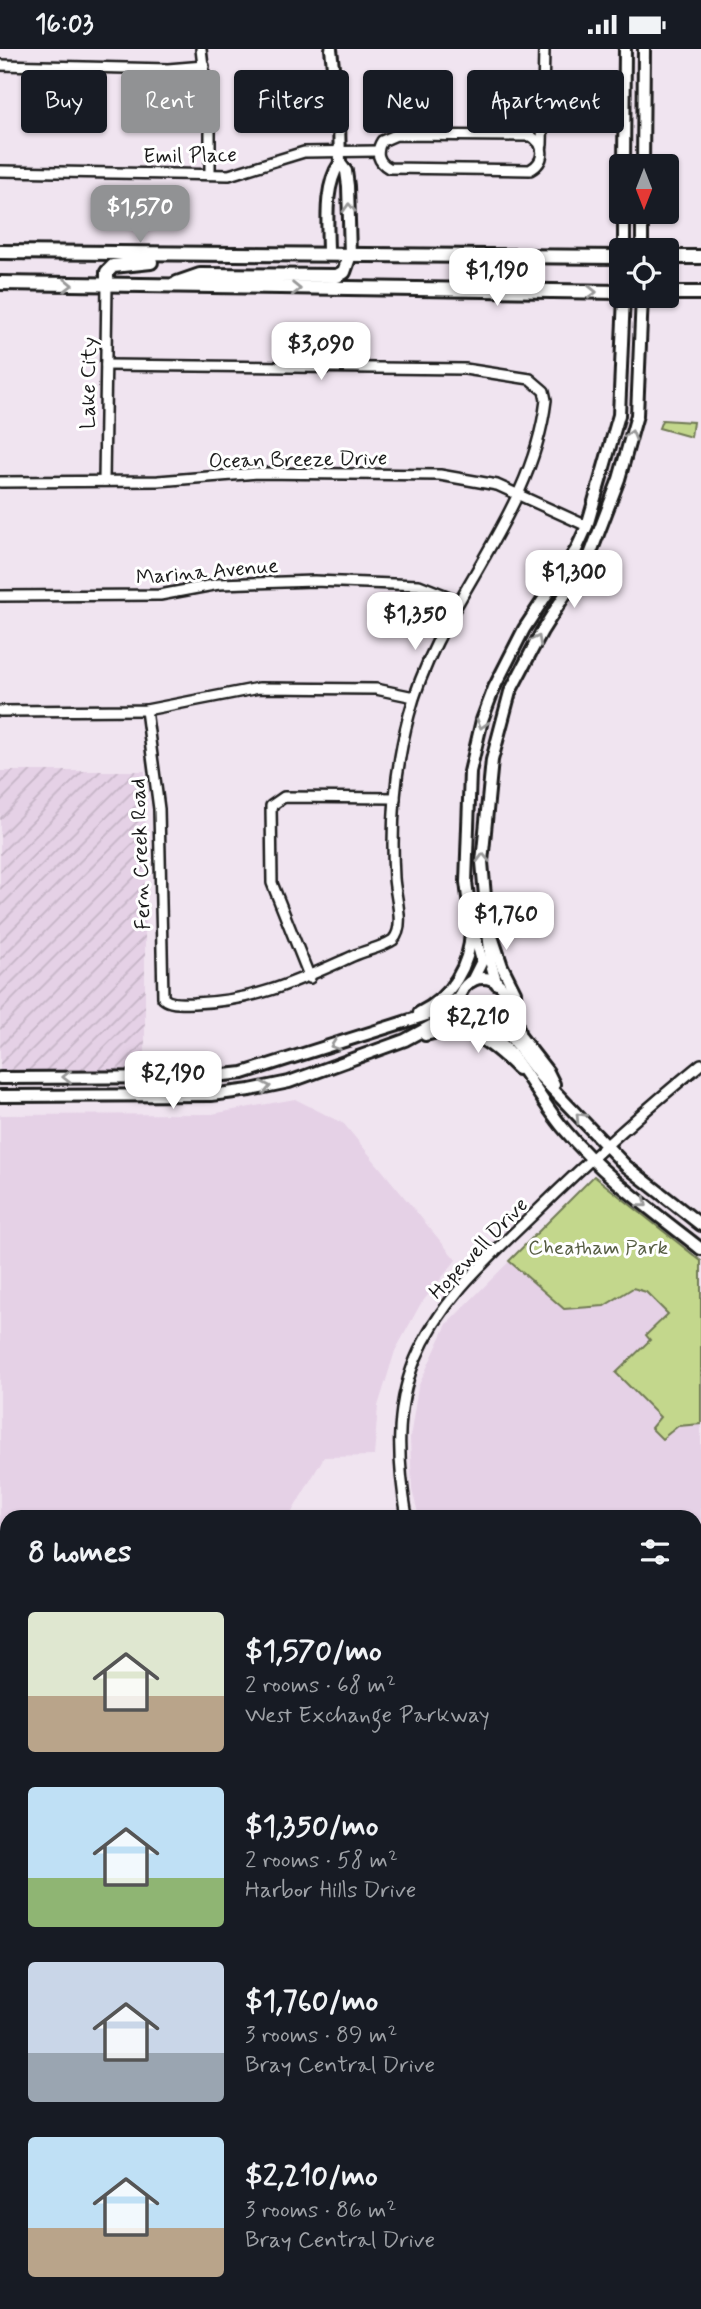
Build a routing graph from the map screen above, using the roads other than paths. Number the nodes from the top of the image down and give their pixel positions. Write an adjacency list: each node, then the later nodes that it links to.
1 (201, 49): 7 (street)
2 (331, 49): 16 (street)
3 (544, 49): 8 (street)
4 (625, 49): 14 (street)
5 (644, 49): 15 (street)
6 (0, 65): 7 (street)
7 (204, 66): 18 (street)
8 (543, 70)
9 (536, 133): 11 (street)
10 (542, 133): 12 (street)
11 (533, 137): 12 (street); 13 (street)
12 (542, 148): 13 (street)
13 (378, 151): 16 (street, Emil Place)
14 (624, 154)
15 (643, 154)
16 (339, 158): 18 (street, Emil Place); 21 (street); 22 (street, one-way to 16)
17 (0, 171): 18 (street, Emil Place)
18 (210, 174)
19 (0, 252): 20 (main road)
20 (220, 254): 21 (main road); 27 (main road)
21 (328, 254): 22 (main road)
22 (350, 254): 23 (main road); 28 (main road)
23 (609, 257)
24 (679, 257): 25 (main road)
25 (701, 257)
26 (0, 283): 27 (main road, one-way to 27)
27 (107, 286): 28 (main road); 34 (street, Lake City)
28 (166, 287): 31 (main road, one-way to 31)
29 (699, 292): 30 (main road)
30 (679, 293)
31 (609, 294)
32 (623, 308): 38 (street)
33 (641, 308): 46 (street, one-way to 33)
34 (106, 365): 35 (street, Lake City); 37 (street)
35 (104, 481): 36 (street, Ocean Breeze Drive); 37 (street, Ocean Breeze Drive)
36 (0, 482)
37 (518, 494): 38 (street, Ocean Breeze Drive); 40 (street)
38 (587, 526): 45 (street, one-way to 45)
39 (0, 596): 40 (street, Marina Avenue)
40 (457, 600): 41 (street)
41 (414, 697): 42 (street); 44 (street)
42 (146, 710): 43 (street); 47 (street, Fern Creek Road)
43 (0, 711)
44 (395, 798): 47 (street); 47 (street)
45 (471, 921): 48 (street); 53 (street)
46 (489, 926): 49 (street); 58 (street)
47 (310, 978)
48 (472, 981): 49 (street); 50 (street)
49 (497, 984): 51 (street)
50 (460, 996): 52 (street); 53 (street)
51 (503, 1014): 54 (street); 58 (street)
52 (467, 1020): 54 (street); 55 (street)
53 (400, 1023): 57 (street, one-way to 57)
54 (482, 1025): 59 (street)
55 (405, 1040): 59 (street); 60 (street, one-way to 55)
56 (701, 1064): 61 (street, Hopewell Drive)
57 (0, 1078)
58 (556, 1089): 61 (street, one-way to 58)
59 (540, 1095): 62 (street)
60 (0, 1096)
61 (606, 1145): 62 (street, Hopewell Drive); 63 (street)
62 (591, 1158): 64 (street, one-way to 64); 65 (street, Hopewell Drive)
63 (701, 1225)
64 (701, 1249)
65 (406, 1510)

